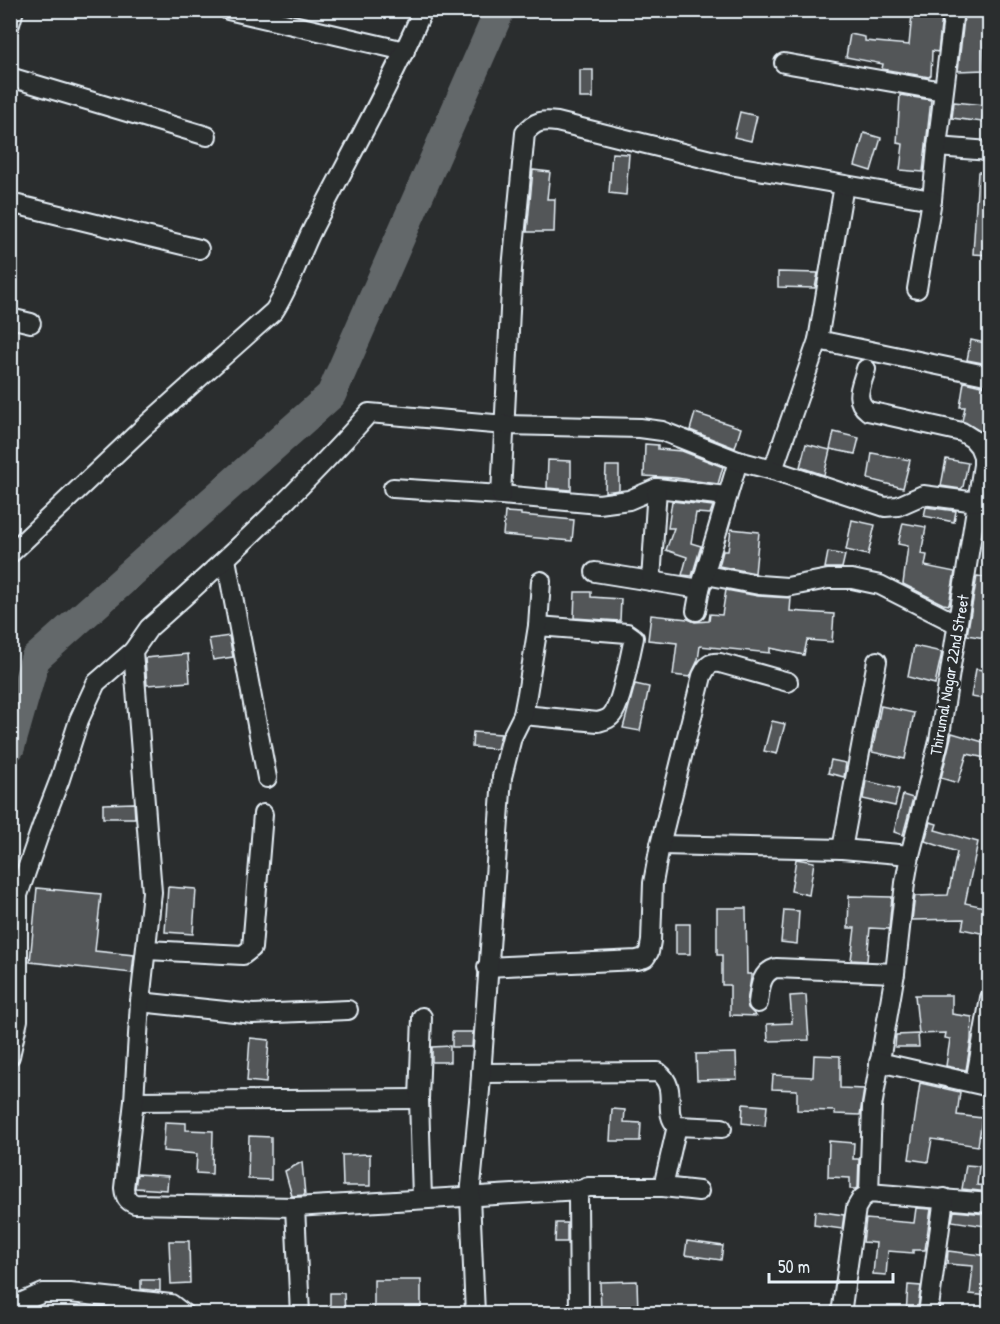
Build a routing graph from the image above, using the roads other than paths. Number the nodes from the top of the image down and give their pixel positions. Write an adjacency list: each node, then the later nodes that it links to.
1 (14, 10): 5 (street)
2 (228, 10): 6 (street)
3 (423, 10): 6 (street)
4 (954, 10): 9 (street)
5 (10, 24)
6 (405, 51): 31 (street)
7 (784, 63): 9 (street)
8 (10, 78): 10 (street)
9 (943, 91): 11 (street)
10 (207, 136)
11 (936, 147): 12 (street); 14 (street)
12 (990, 151)
13 (844, 185): 14 (street); 20 (street); 23 (street)
14 (932, 200): 17 (street)
15 (10, 202): 16 (street)
16 (199, 249)
17 (917, 289)
18 (10, 318): 19 (street)
19 (31, 323)
20 (818, 340): 22 (street); 25 (street)
21 (866, 369): 30 (street, Thirumal Nagar 22nd Street)
22 (990, 376)
23 (505, 425): 24 (street); 28 (street); 32 (street)
24 (738, 461): 25 (street); 29 (street)
25 (772, 470): 30 (street)
26 (393, 488): 28 (street)
27 (657, 488): 28 (street); 29 (street); 35 (street)
28 (501, 495)
29 (726, 496): 36 (street)
30 (981, 497): 38 (street, Thirumal Nagar 22nd Street)
31 (10, 554)
32 (226, 559): 40 (street); 44 (street)
33 (595, 572): 35 (street)
34 (541, 581): 39 (street)
35 (651, 581): 36 (street)
36 (703, 582): 37 (street); 38 (street)
37 (696, 611)
38 (957, 624): 48 (street, Thirumal Nagar 22nd Street)
39 (538, 626): 43 (street); 43 (street)
40 (134, 651): 49 (street); 57 (street)
41 (877, 661): 47 (street)
42 (788, 682): 46 (street)
43 (522, 715): 50 (street)
44 (267, 778)
45 (263, 814): 49 (street)
46 (660, 845): 47 (street); 50 (street)
47 (842, 849): 48 (street)
48 (910, 855): 51 (street, Thirumal Nagar 22nd Street)
49 (147, 950): 53 (street)
50 (487, 967): 59 (street)
51 (895, 973): 54 (street); 58 (street, Thirumal Nagar 22nd Street)
52 (990, 998): 60 (street)
53 (140, 1002): 55 (street); 62 (street)
54 (758, 1003)
55 (348, 1010)
56 (422, 1017): 61 (street)
57 (10, 1056)
58 (879, 1062): 60 (street); 68 (street, Thirumal Nagar 22nd Street)
59 (481, 1073): 63 (street); 69 (street)
60 (982, 1085)
61 (419, 1099): 62 (street); 70 (street)
62 (134, 1101): 73 (street)
63 (677, 1126): 64 (street); 65 (street)
64 (722, 1128)
65 (663, 1186): 66 (street); 67 (street)
66 (580, 1190): 69 (street); 78 (street)
67 (699, 1191)
68 (869, 1193): 71 (street); 79 (street)
69 (470, 1197): 70 (street); 77 (street)
70 (422, 1198): 73 (street)
71 (944, 1198): 72 (street); 80 (street)
72 (990, 1203)
73 (295, 1207): 76 (street)
74 (10, 1311): 75 (street)
75 (184, 1314)
76 (300, 1314)
77 (475, 1314)
78 (579, 1314)
79 (841, 1314)
80 (928, 1314)

